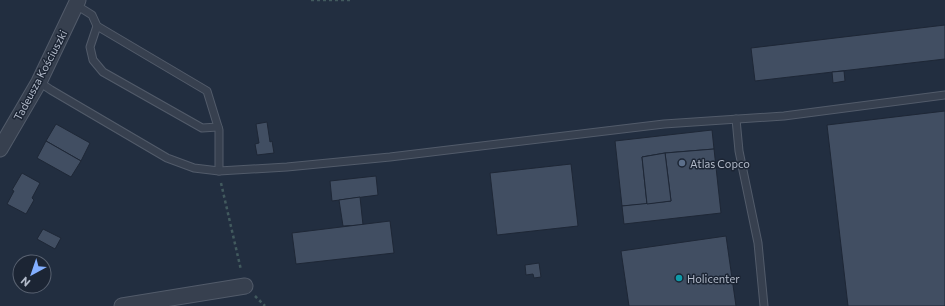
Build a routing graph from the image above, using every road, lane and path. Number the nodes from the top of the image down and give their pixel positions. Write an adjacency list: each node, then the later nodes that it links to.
1 (312, 0): 2 (path)
2 (350, 0)
3 (77, 2): 4 (lane); 5 (street, Tadeusza Kościuszki)
4 (97, 26): 8 (lane); 8 (lane)
5 (39, 82): 9 (street, Tadeusza Kościuszki); 10 (lane)
6 (945, 95): 7 (lane)
7 (736, 119): 10 (lane); 13 (lane)
8 (218, 127): 10 (lane)
9 (0, 149)
10 (219, 172): 11 (path)
11 (245, 286): 12 (street)
12 (122, 306)
13 (764, 306)

